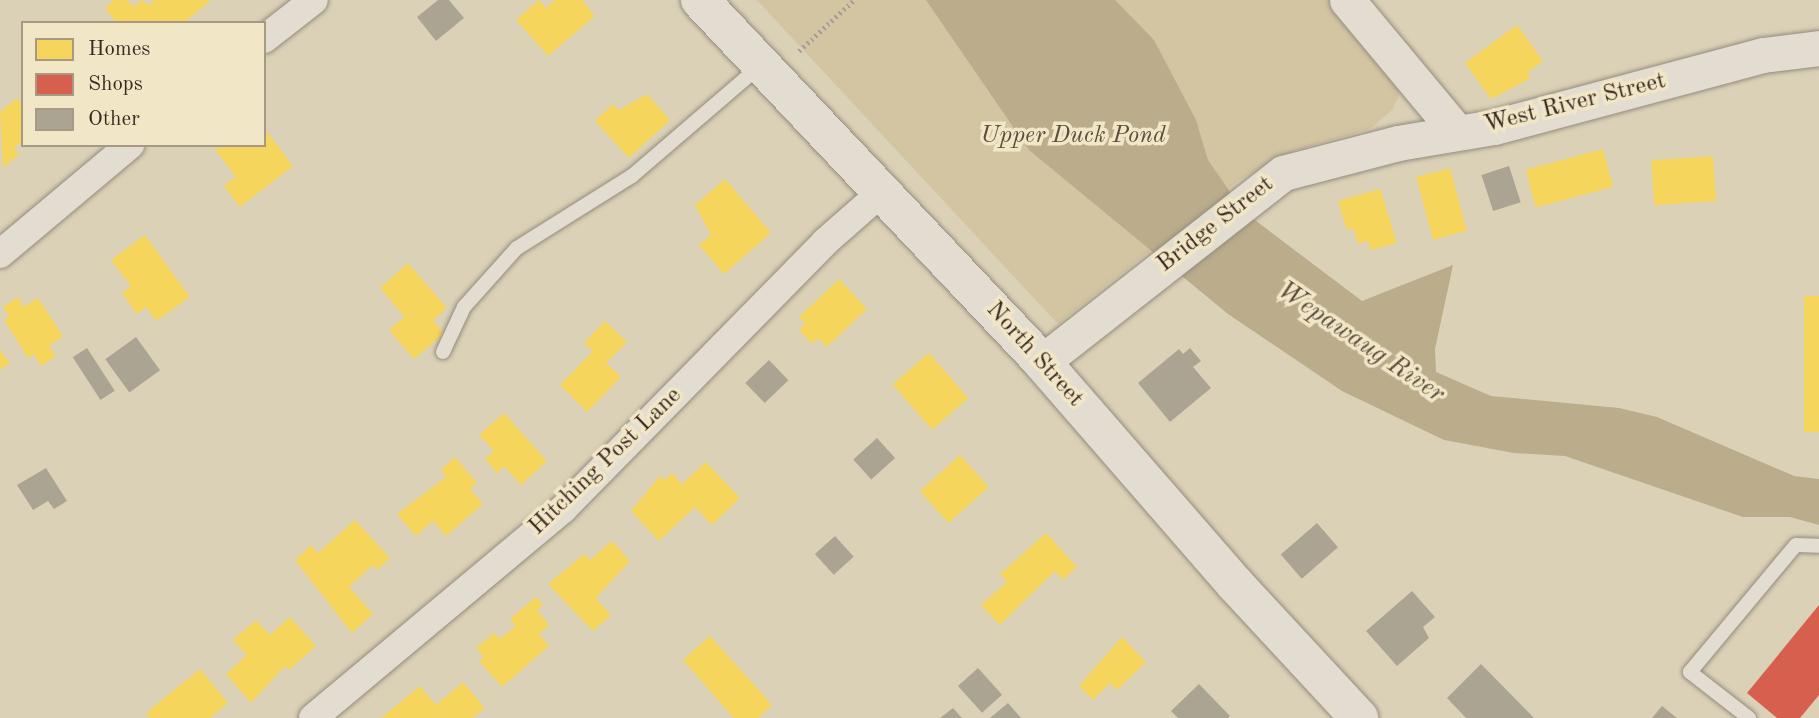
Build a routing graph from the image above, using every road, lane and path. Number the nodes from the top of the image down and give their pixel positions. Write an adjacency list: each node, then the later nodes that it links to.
1 (314, 0): 5 (street)
2 (700, 0): 8 (main road, North Street)
3 (854, 0): 7 (path)
4 (1347, 0): 9 (street, West River Street)
5 (266, 37)
6 (1819, 48): 9 (street, West River Street)
7 (799, 51)
8 (762, 64): 11 (main road, North Street); 13 (lane)
9 (1457, 132): 14 (street, Bridge Street)
10 (129, 147): 12 (street)
11 (883, 191): 14 (main road, North Street); 16 (street, Hitching Post Lane)
12 (0, 254)
13 (443, 352)
14 (1042, 362): 17 (main road, North Street)
15 (1819, 546): 18 (lane)
16 (313, 718)
17 (1359, 718)
18 (1749, 718)

